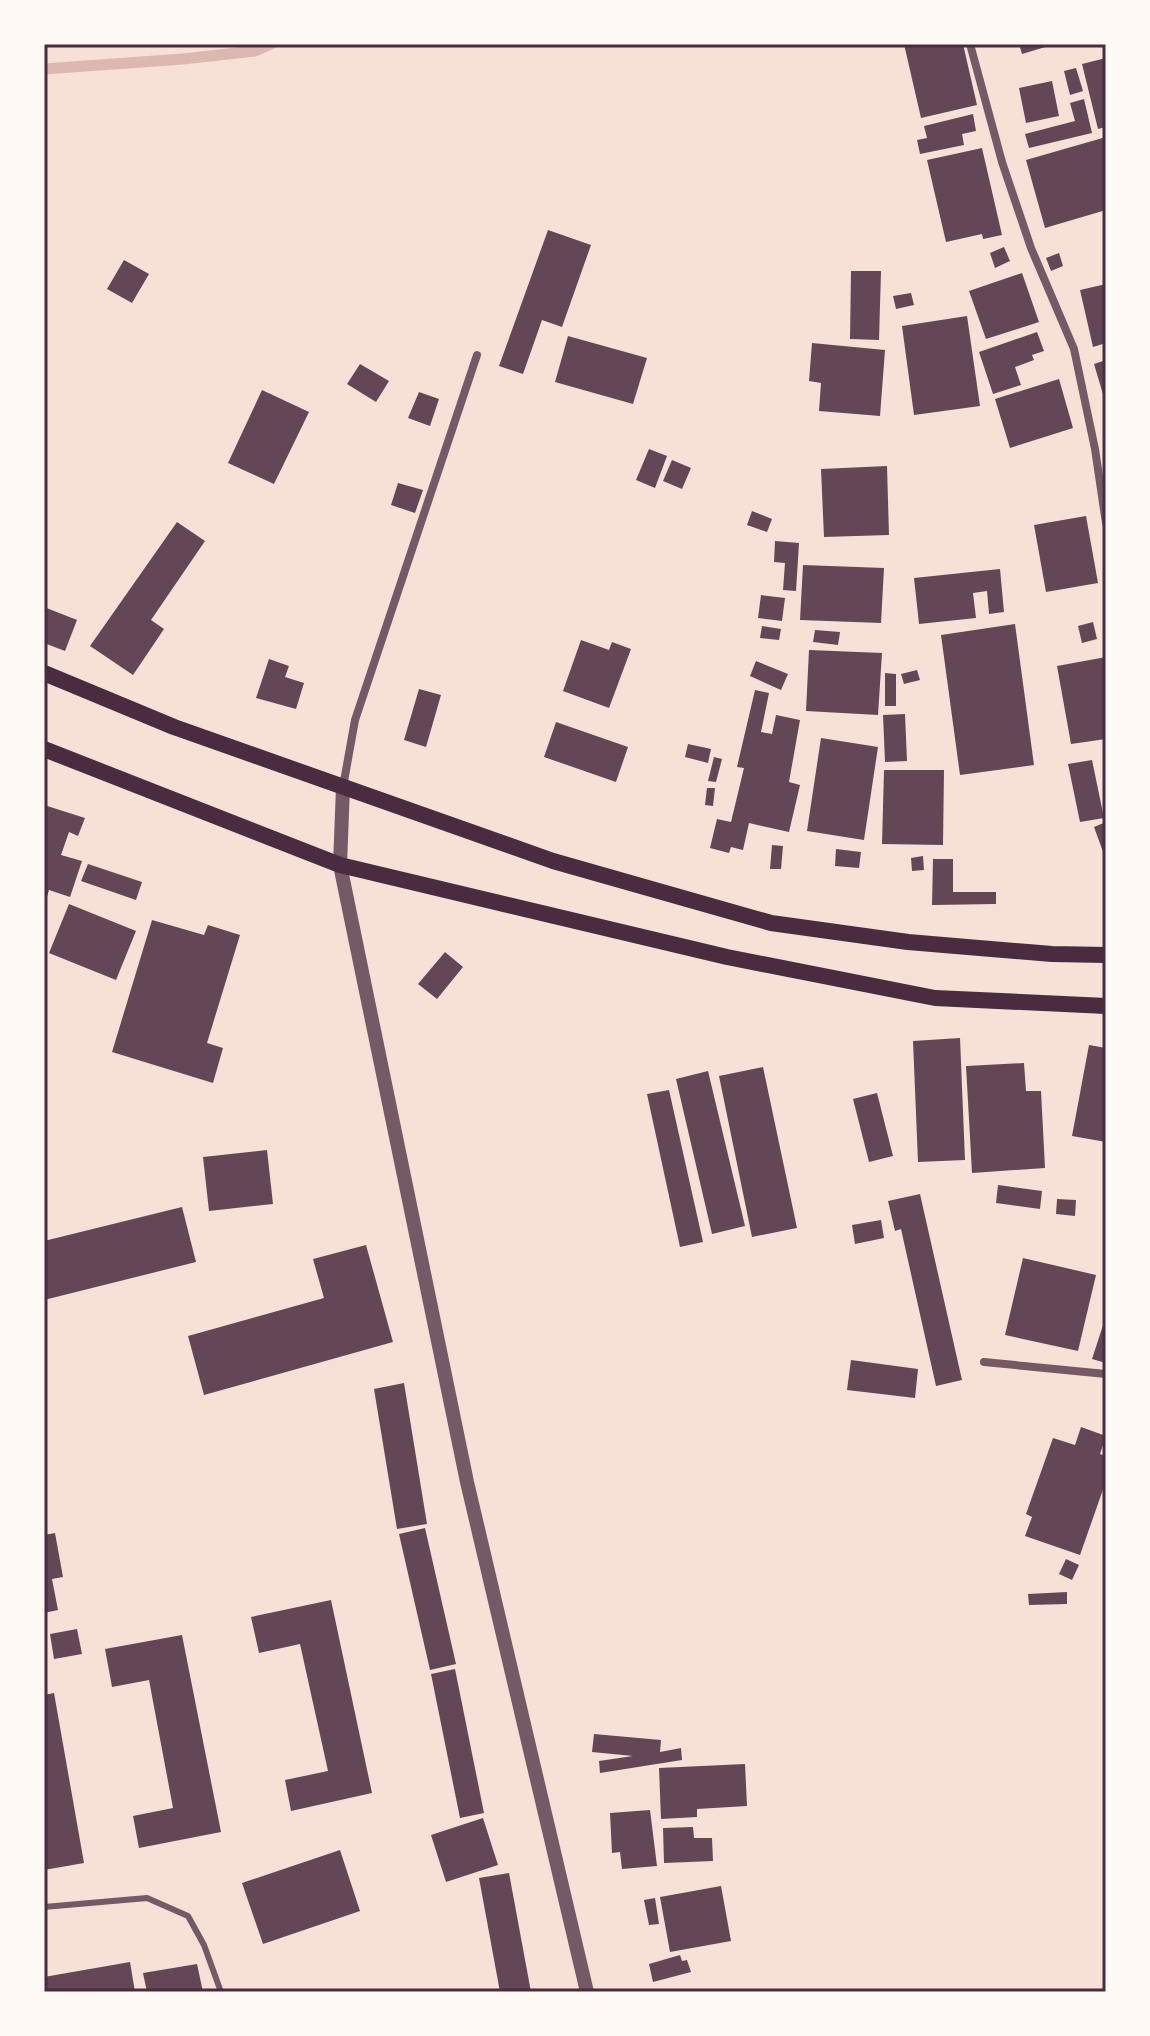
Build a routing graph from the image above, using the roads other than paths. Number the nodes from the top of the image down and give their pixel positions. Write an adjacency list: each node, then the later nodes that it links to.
1 (970, 44): 3 (street)
2 (477, 355): 6 (street)
3 (1106, 523)
4 (44, 673): 6 (main road)
5 (44, 749): 7 (main road)
6 (343, 787): 7 (street); 8 (main road)
7 (340, 865): 9 (main road); 14 (street)
8 (1106, 955)
9 (1106, 1006)
10 (984, 1362): 11 (street)
11 (1106, 1374)
12 (44, 1907): 13 (lane)
13 (221, 1992)
14 (587, 1992)

